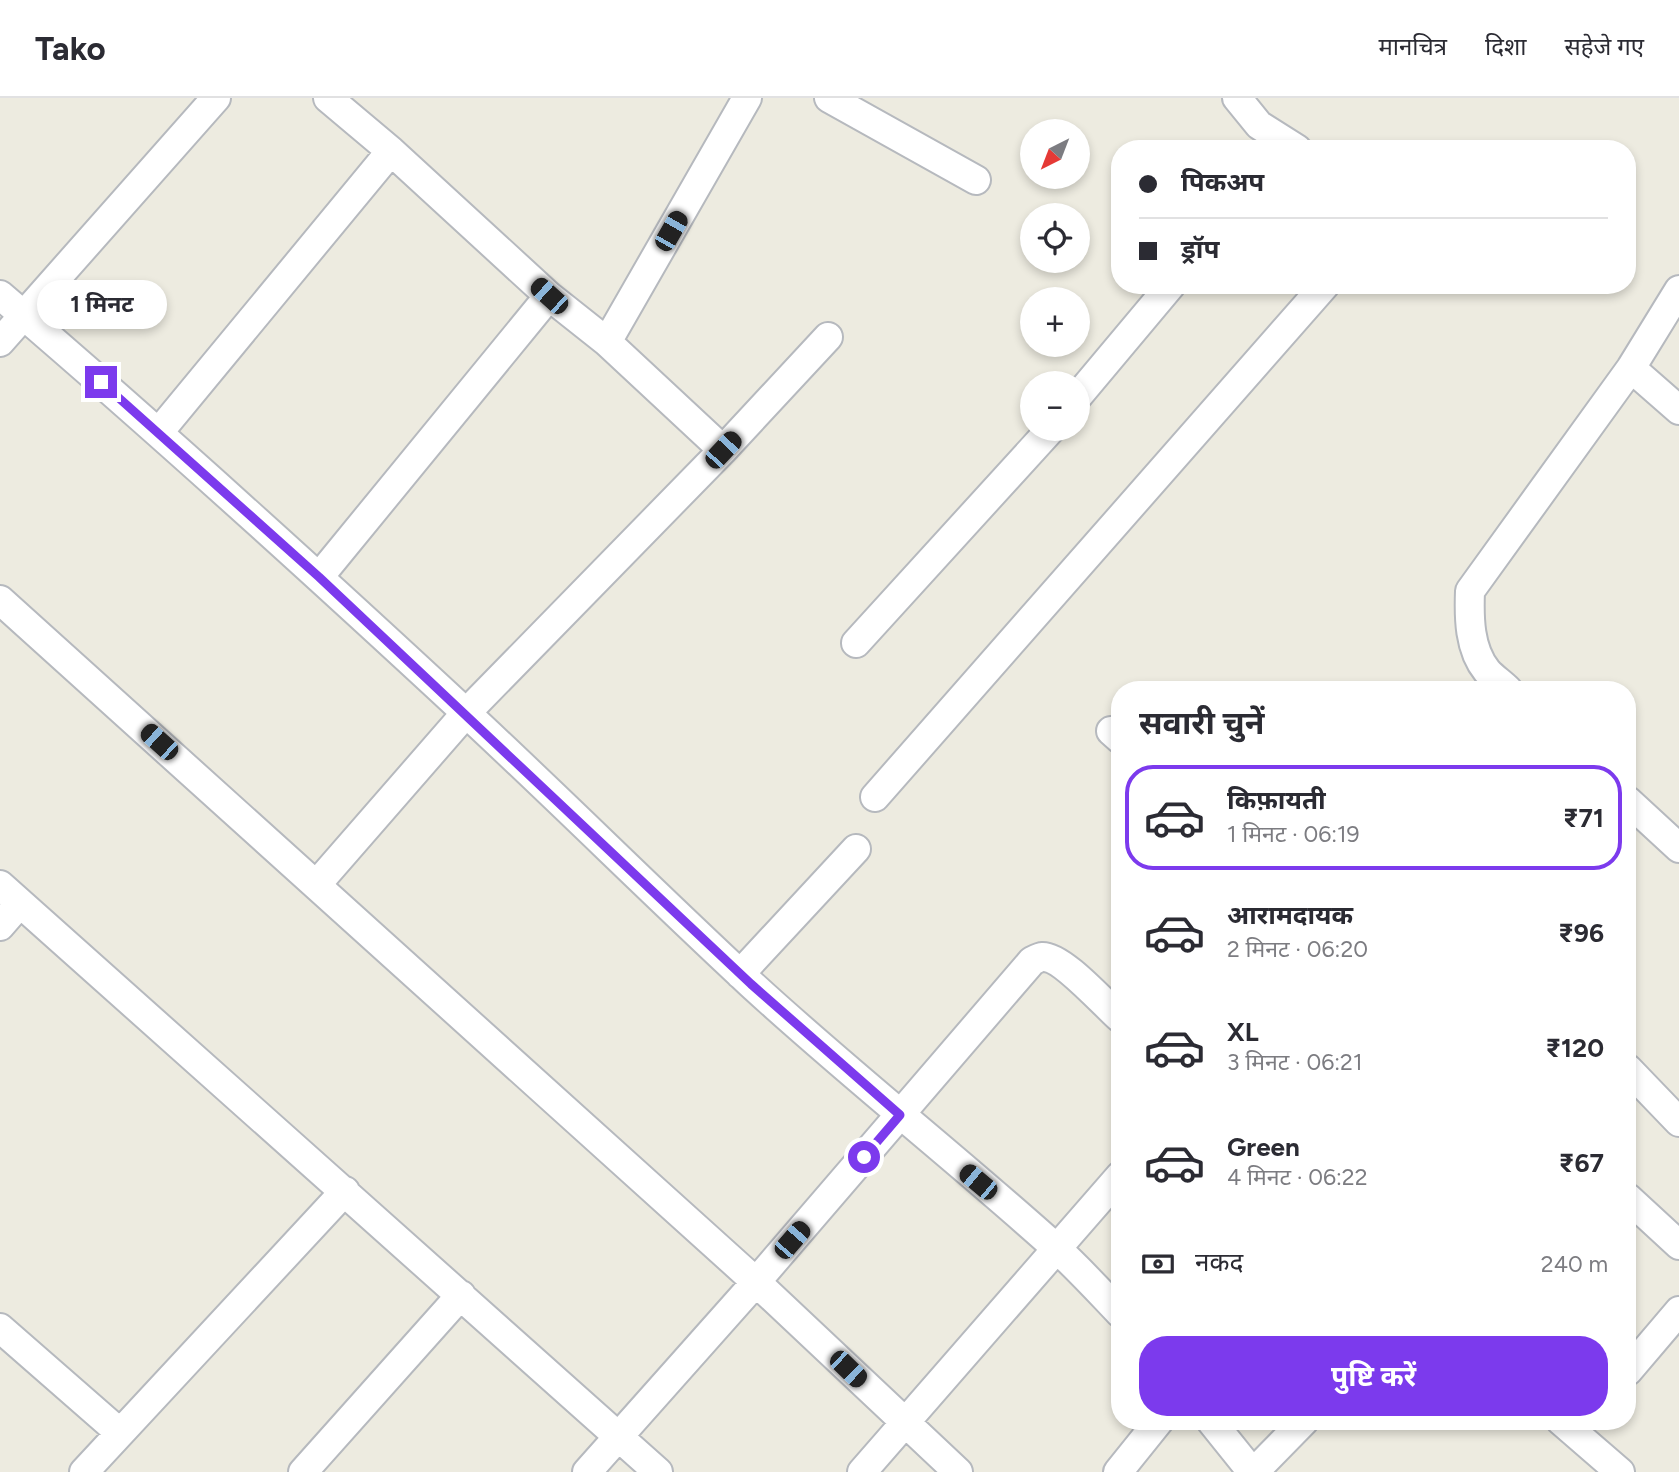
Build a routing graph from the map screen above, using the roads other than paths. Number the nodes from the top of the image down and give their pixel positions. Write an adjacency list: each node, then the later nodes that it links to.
1 (216, 98): 14 (street)
2 (328, 98): 7 (street)
3 (747, 98): 17 (street)
4 (829, 98): 8 (street)
5 (1237, 98): 6 (street)
6 (1281, 140)
7 (391, 151): 13 (street); 21 (street)
8 (976, 180)
9 (1679, 290): 18 (street)
10 (1163, 294): 19 (street)
11 (1317, 294): 29 (street)
12 (0, 295): 14 (street)
13 (549, 296): 17 (street); 24 (street)
14 (23, 315): 16 (street); 21 (street)
15 (828, 337): 23 (street)
16 (0, 342)
17 (607, 342): 23 (street)
18 (1631, 368): 20 (street); 27 (street)
19 (1090, 382)
20 (1679, 410)
21 (159, 432): 24 (street)
22 (1040, 441): 26 (street)
23 (723, 450): 28 (street)
24 (319, 577): 28 (street)
25 (0, 600): 33 (street)
26 (856, 643)
27 (1499, 681)
28 (466, 713): 33 (street); 36 (street)
29 (874, 797)
30 (1636, 808): 31 (street)
31 (1679, 848)
32 (856, 849): 36 (street)
33 (317, 884): 46 (street)
34 (10, 894): 35 (street); 42 (street)
35 (0, 926)
36 (740, 974): 39 (street)
37 (1111, 1010): 39 (street)
38 (1636, 1077): 40 (street)
39 (900, 1115): 45 (street); 46 (street)
40 (1679, 1122)
41 (1111, 1187): 45 (street)
42 (345, 1191): 47 (street); 57 (street)
43 (1636, 1205): 44 (street)
44 (1679, 1245)
45 (1058, 1250): 48 (street); 52 (street)
46 (756, 1282): 52 (street); 58 (street)
47 (461, 1295): 58 (street); 60 (street)
48 (1111, 1304)
49 (1679, 1311): 51 (street)
50 (0, 1328): 57 (street)
51 (1636, 1362)
52 (904, 1422): 63 (street); 64 (street)
53 (1152, 1430): 65 (street)
54 (1218, 1430): 66 (street)
55 (1295, 1430): 66 (street)
56 (1578, 1430): 67 (street)
57 (119, 1432): 59 (street)
58 (619, 1437): 61 (street); 62 (street)
59 (84, 1472)
60 (303, 1472)
61 (587, 1472)
62 (658, 1472)
63 (862, 1472)
64 (958, 1472)
65 (1118, 1472)
66 (1253, 1472)
67 (1620, 1472)

